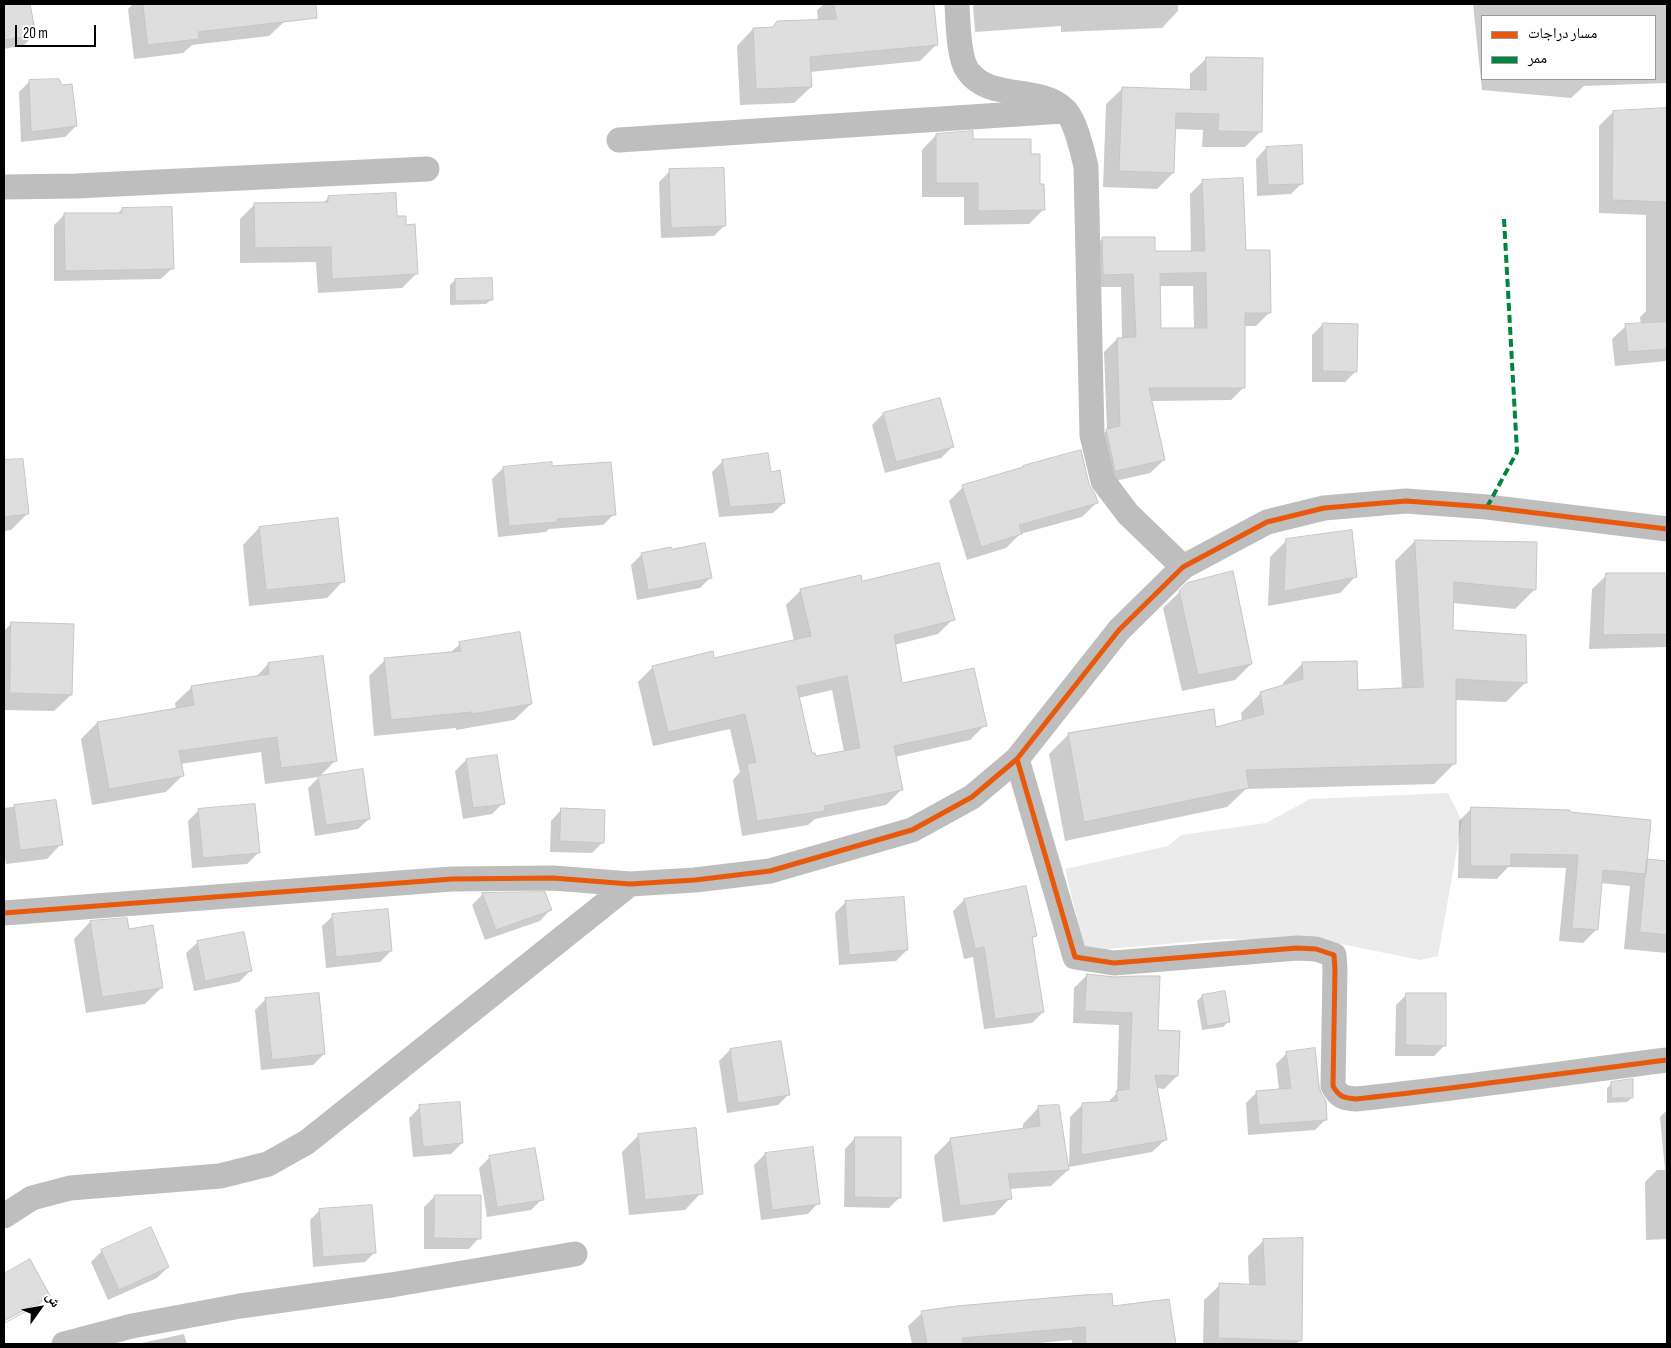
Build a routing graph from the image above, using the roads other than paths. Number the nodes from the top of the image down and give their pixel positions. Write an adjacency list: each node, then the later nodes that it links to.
1 (957, 4): 2 (street)
2 (1066, 110): 3 (street); 7 (street)
3 (619, 140)
4 (427, 169): 5 (street)
5 (4, 187)
6 (1667, 528): 7 (street)
7 (1183, 567): 8 (street)
8 (1017, 759): 9 (street); 11 (street)
9 (630, 884): 10 (street); 12 (street)
10 (4, 913)
11 (1667, 1060)
12 (4, 1216)
13 (575, 1254): 14 (street)
14 (64, 1344)

